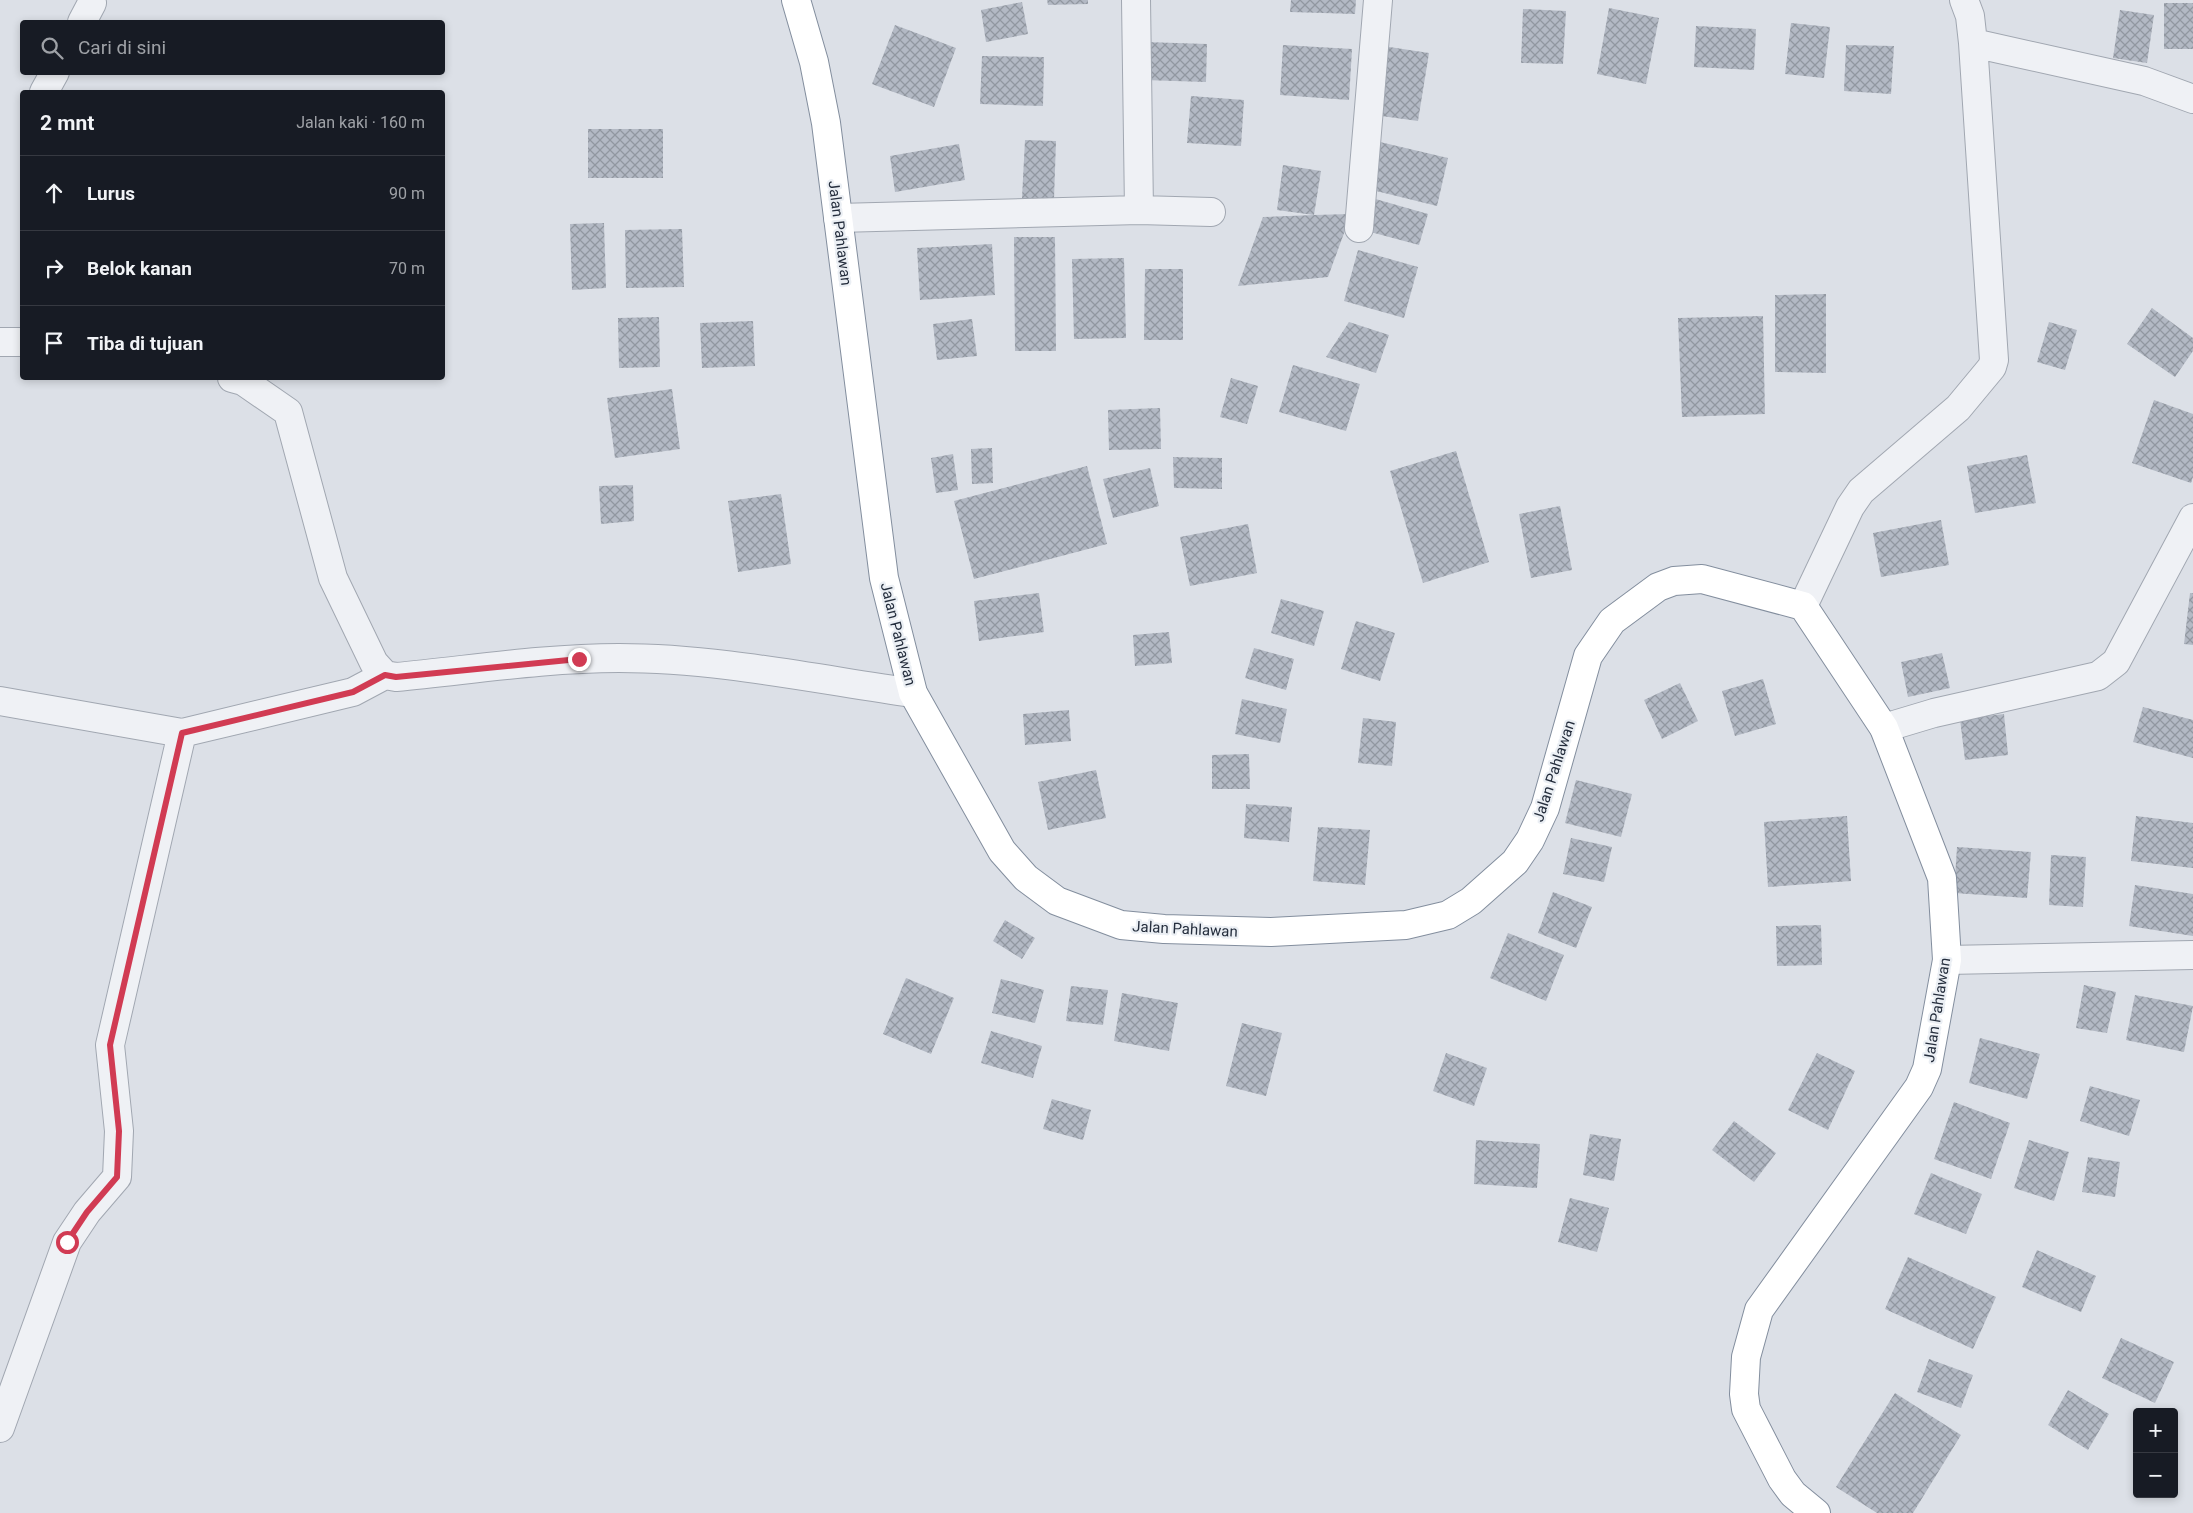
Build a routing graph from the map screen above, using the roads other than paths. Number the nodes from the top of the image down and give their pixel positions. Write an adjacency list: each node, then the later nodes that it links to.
1 (796, 0): 11 (highway, Jalan Pahlawan)
2 (1136, 0): 9 (street)
3 (1378, 0): 12 (street)
4 (1964, 0): 5 (street)
5 (1973, 43): 8 (street); 17 (street)
6 (53, 75): 7 (street)
7 (45, 90)
8 (2193, 99)
9 (1139, 210): 10 (street); 11 (street)
10 (1211, 212)
11 (838, 218): 19 (highway, Jalan Pahlawan)
12 (1359, 228)
13 (0, 342): 14 (street)
14 (20, 342)
15 (239, 380): 18 (street)
16 (2193, 518): 21 (street)
17 (1803, 606): 19 (highway, Jalan Pahlawan); 21 (highway, Jalan Pahlawan)
18 (385, 675): 19 (street); 22 (street)
19 (913, 693)
20 (0, 701): 22 (street)
21 (1884, 728): 24 (highway, Jalan Pahlawan)
22 (182, 733): 25 (street)
23 (2193, 955): 24 (street)
24 (1947, 960): 26 (highway, Jalan Pahlawan)
25 (0, 1428)
26 (1816, 1513)

